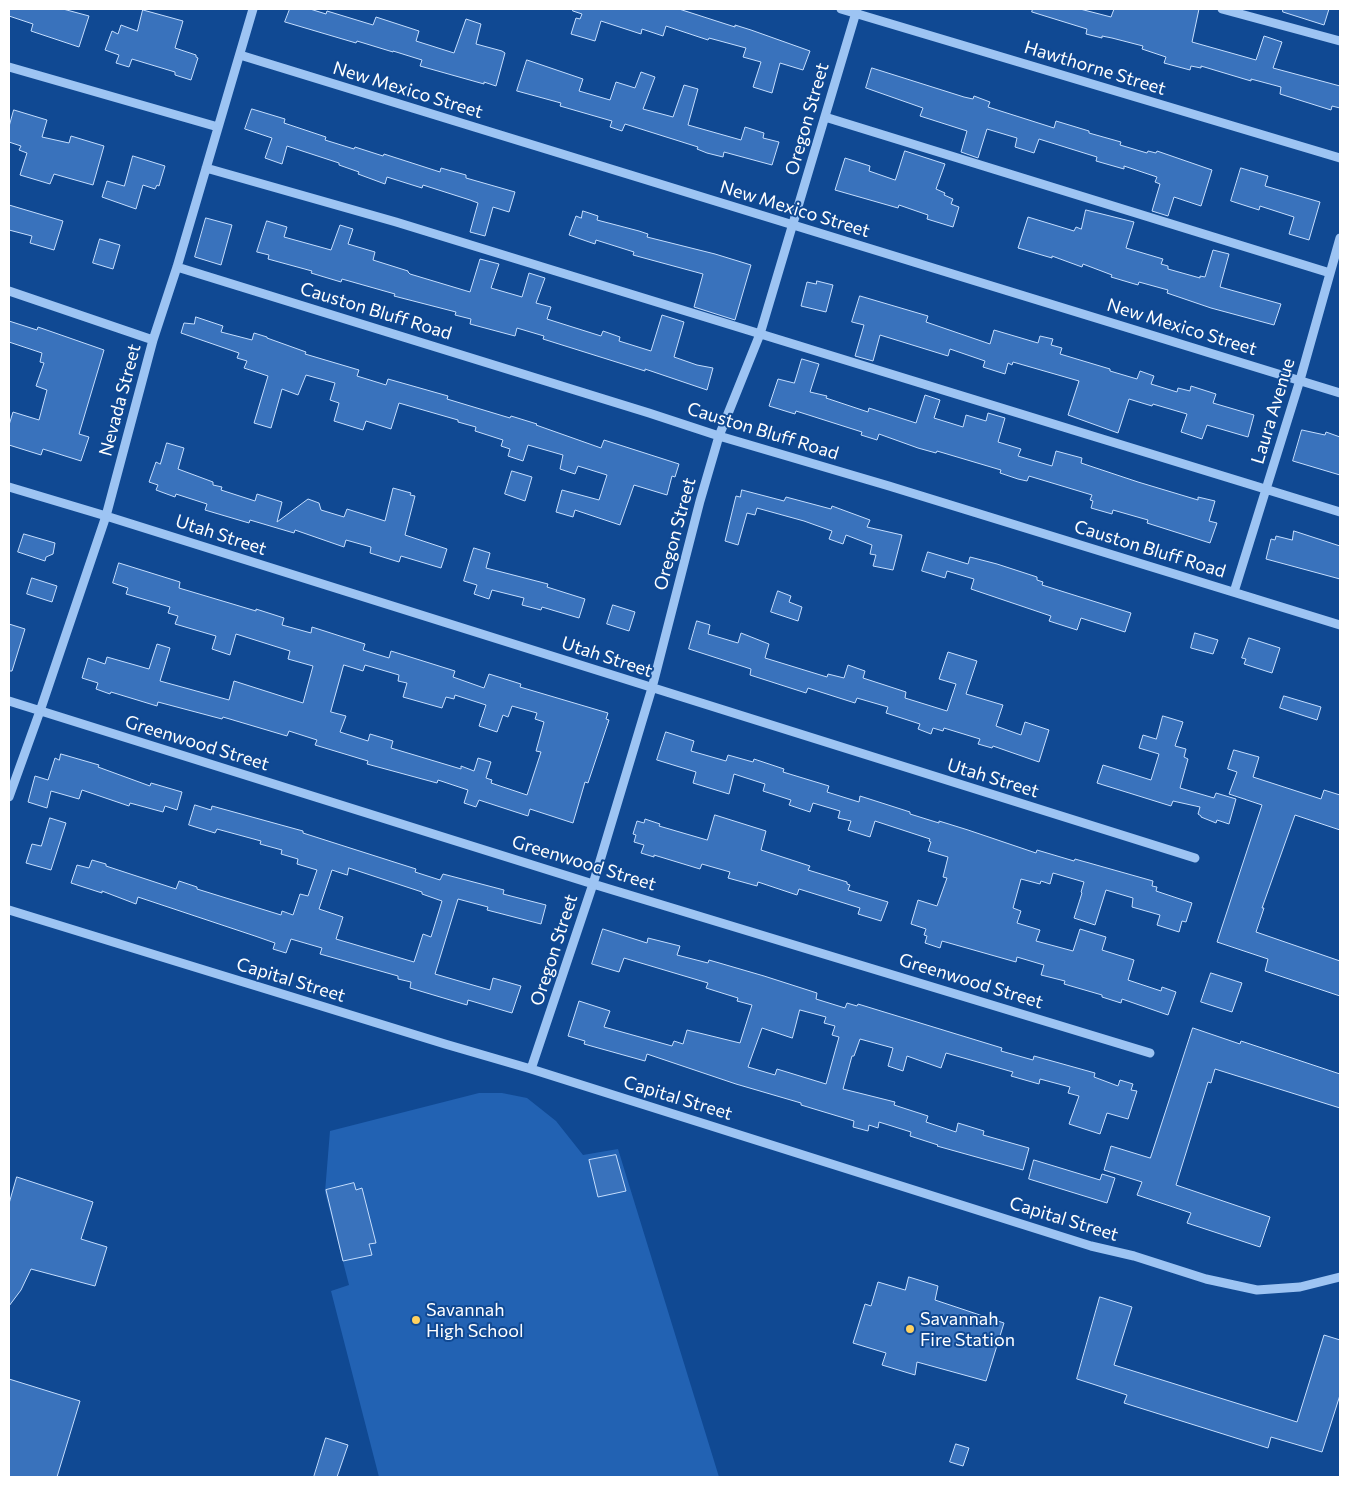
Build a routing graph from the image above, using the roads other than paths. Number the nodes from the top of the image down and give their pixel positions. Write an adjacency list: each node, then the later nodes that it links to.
1 (253, 9): 6 (street, Nevada Street)
2 (841, 9): 4 (street, Hawthorne Street)
3 (1222, 9): 5 (street)
4 (856, 11): 8 (street, Oregon Street); 10 (street, Hawthorne Street)
5 (1340, 41)
6 (240, 55): 9 (street, Nevada Street); 12 (street, New Mexico Street)
7 (9, 67): 9 (street)
8 (825, 116): 12 (street, Oregon Street); 15 (street)
9 (218, 127): 11 (street, Nevada Street)
10 (1340, 158)
11 (206, 168): 14 (street, Nevada Street); 17 (street)
12 (793, 226): 17 (street, Oregon Street); 19 (street, New Mexico Street)
13 (1340, 238): 15 (street, Laura Avenue)
14 (177, 267): 18 (street, Nevada Street); 21 (street, Causton Bluff Road)
15 (1330, 274): 19 (street, Laura Avenue)
16 (9, 291): 18 (street)
17 (760, 334): 21 (street, Oregon Street); 23 (street)
18 (153, 340): 25 (street, Nevada Street)
19 (1300, 380): 20 (street, New Mexico Street); 23 (street, Laura Avenue)
20 (1340, 393)
21 (719, 436): 26 (street, Causton Bluff Road); 28 (street, Oregon Street)
22 (9, 487): 25 (street, Utah Street)
23 (1266, 488): 24 (street); 26 (street, Laura Avenue)
24 (1340, 512)
25 (106, 516): 28 (street, Utah Street); 30 (street, Nevada Street)
26 (1234, 592): 27 (street, Causton Bluff Road)
27 (1340, 625)
28 (652, 688): 32 (street, Utah Street); 33 (street, Oregon Street)
29 (9, 701): 30 (street, Greenwood Street)
30 (40, 710): 31 (street, Nevada Street); 33 (street, Greenwood Street)
31 (9, 797)
32 (1195, 858)
33 (593, 884): 35 (street, Greenwood Street); 36 (street, Oregon Street)
34 (9, 910): 36 (street, Capital Street)
35 (1150, 1053)
36 (531, 1069): 37 (street, Capital Street)
37 (1340, 1277)

